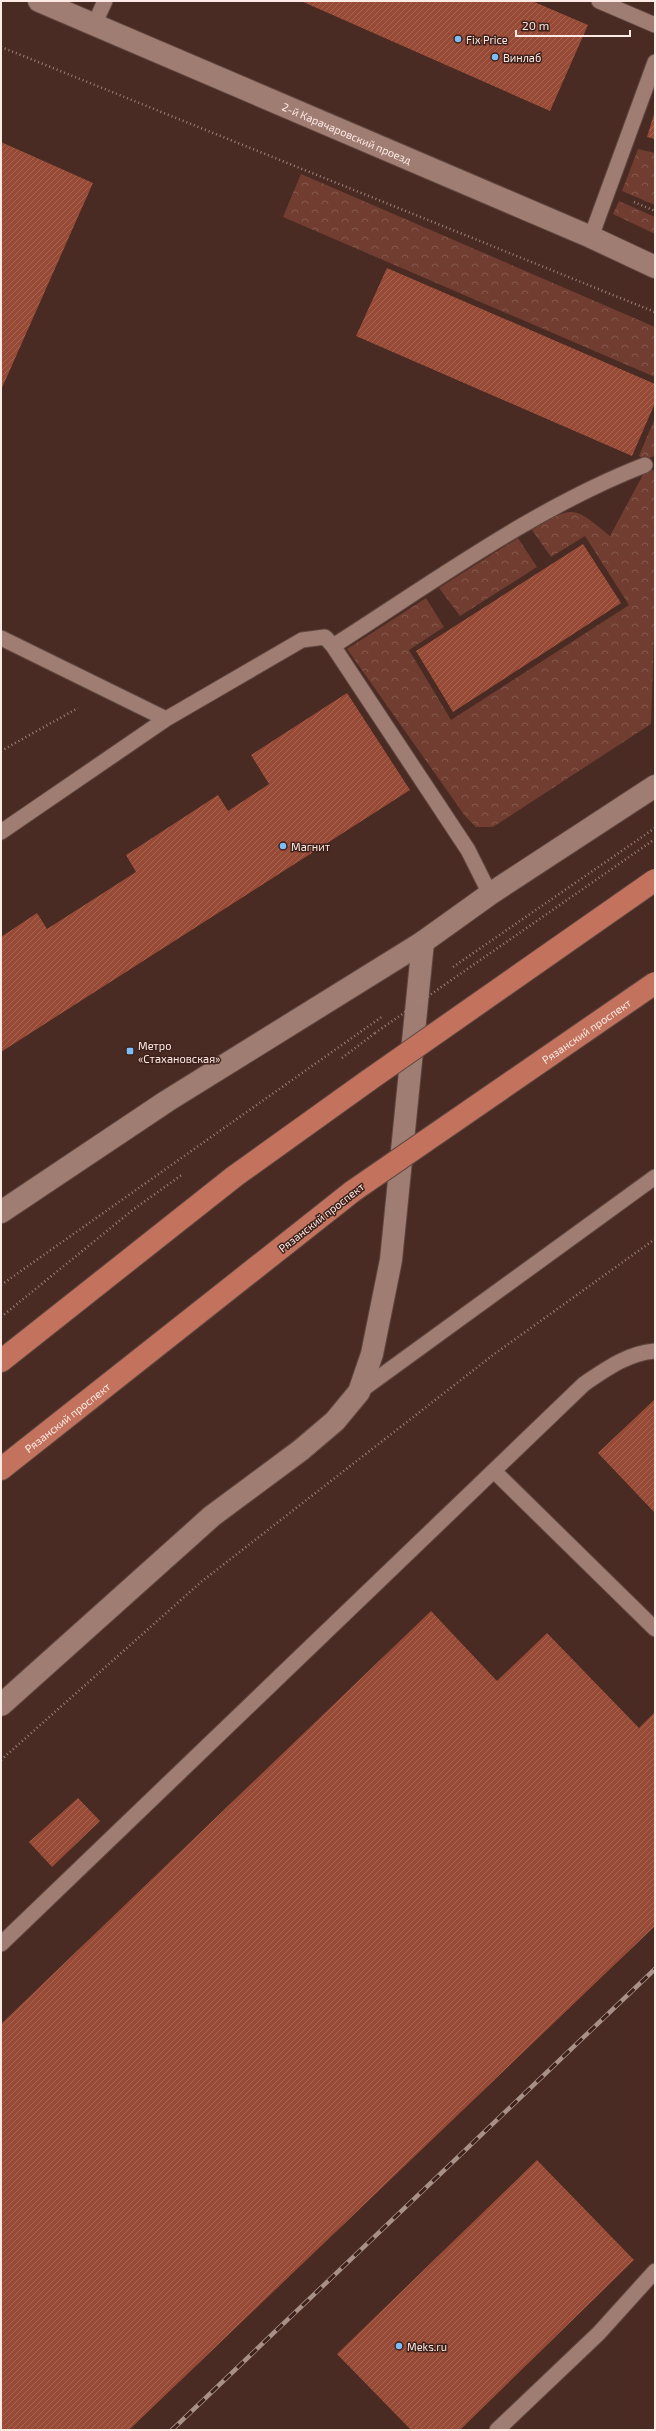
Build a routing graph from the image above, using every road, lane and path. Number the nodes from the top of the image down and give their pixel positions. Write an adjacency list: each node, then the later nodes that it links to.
1 (39, 1): 4 (street, 2-й Карачаровский проезд)
2 (105, 1): 4 (lane)
3 (599, 1): 5 (lane)
4 (94, 25): 8 (street, 2-й Карачаровский проезд)
5 (655, 25)
6 (1, 47): 10 (path)
7 (655, 62): 8 (lane)
8 (591, 237): 9 (street, 2-й Карачаровский проезд)
9 (655, 267)
10 (655, 312)
11 (645, 465): 13 (lane)
12 (1, 638): 14 (lane)
13 (333, 646): 15 (lane); 22 (lane)
14 (110, 690): 15 (lane); 16 (path)
15 (166, 719): 19 (lane)
16 (1, 751)
17 (655, 786): 22 (street)
18 (655, 828): 25 (path)
19 (1, 832)
20 (655, 839): 26 (path, bridge)
21 (655, 880): 32 (main road, bridge)
22 (490, 894): 23 (street)
23 (423, 942): 25 (street); 28 (street)
24 (655, 983): 34 (main road, Рязанский проспект, bridge)
25 (420, 990): 30 (path); 33 (street)
26 (375, 1033)
27 (655, 1177): 33 (lane)
28 (1, 1212)
29 (655, 1239): 38 (path)
30 (1, 1285)
31 (655, 1350): 35 (lane)
32 (1, 1361)
33 (360, 1392): 37 (street)
34 (1, 1469)
35 (494, 1471): 36 (lane); 39 (lane)
36 (655, 1629)
37 (1, 1705)
38 (1, 1760)
39 (1, 1944)
40 (655, 2271): 41 (lane)
41 (497, 2430)

